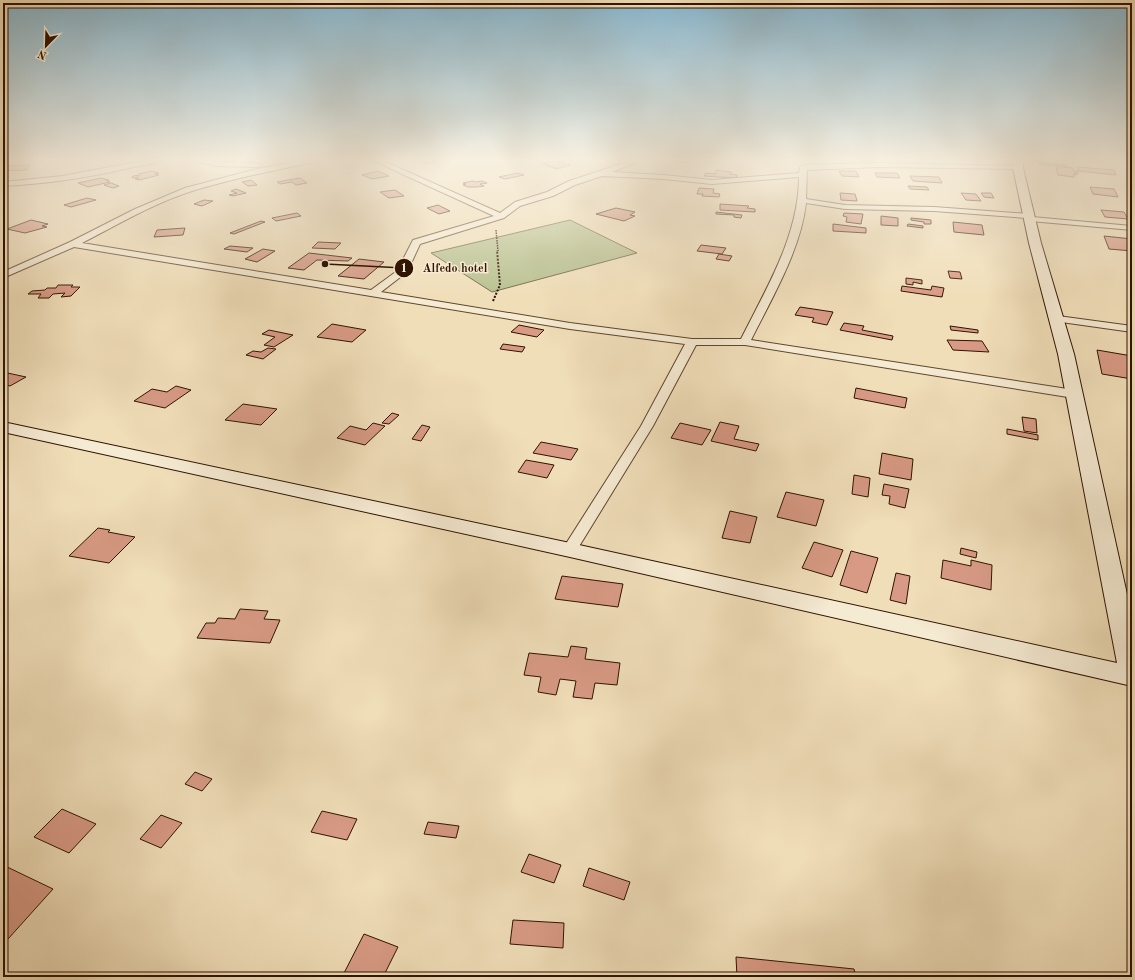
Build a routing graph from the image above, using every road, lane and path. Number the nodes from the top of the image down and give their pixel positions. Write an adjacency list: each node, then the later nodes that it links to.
1 (153, 205): 10 (street)
2 (478, 205): 7 (street)
3 (515, 205): 7 (street)
4 (801, 205): 17 (street)
5 (831, 205): 8 (street)
6 (1027, 205): 8 (street)
7 (501, 216): 12 (street); 13 (path)
8 (1030, 217): 9 (street); 14 (street)
9 (1132, 228)
10 (73, 244): 11 (street); 12 (street)
11 (3, 275)
12 (373, 292): 13 (street)
13 (494, 313): 16 (street)
14 (1058, 319): 15 (street); 18 (street)
15 (1132, 329)
16 (692, 342): 17 (street); 20 (street)
17 (744, 342): 18 (street)
18 (1074, 394): 21 (street)
19 (3, 427): 20 (street)
20 (570, 550): 21 (street)
21 (1132, 676)

